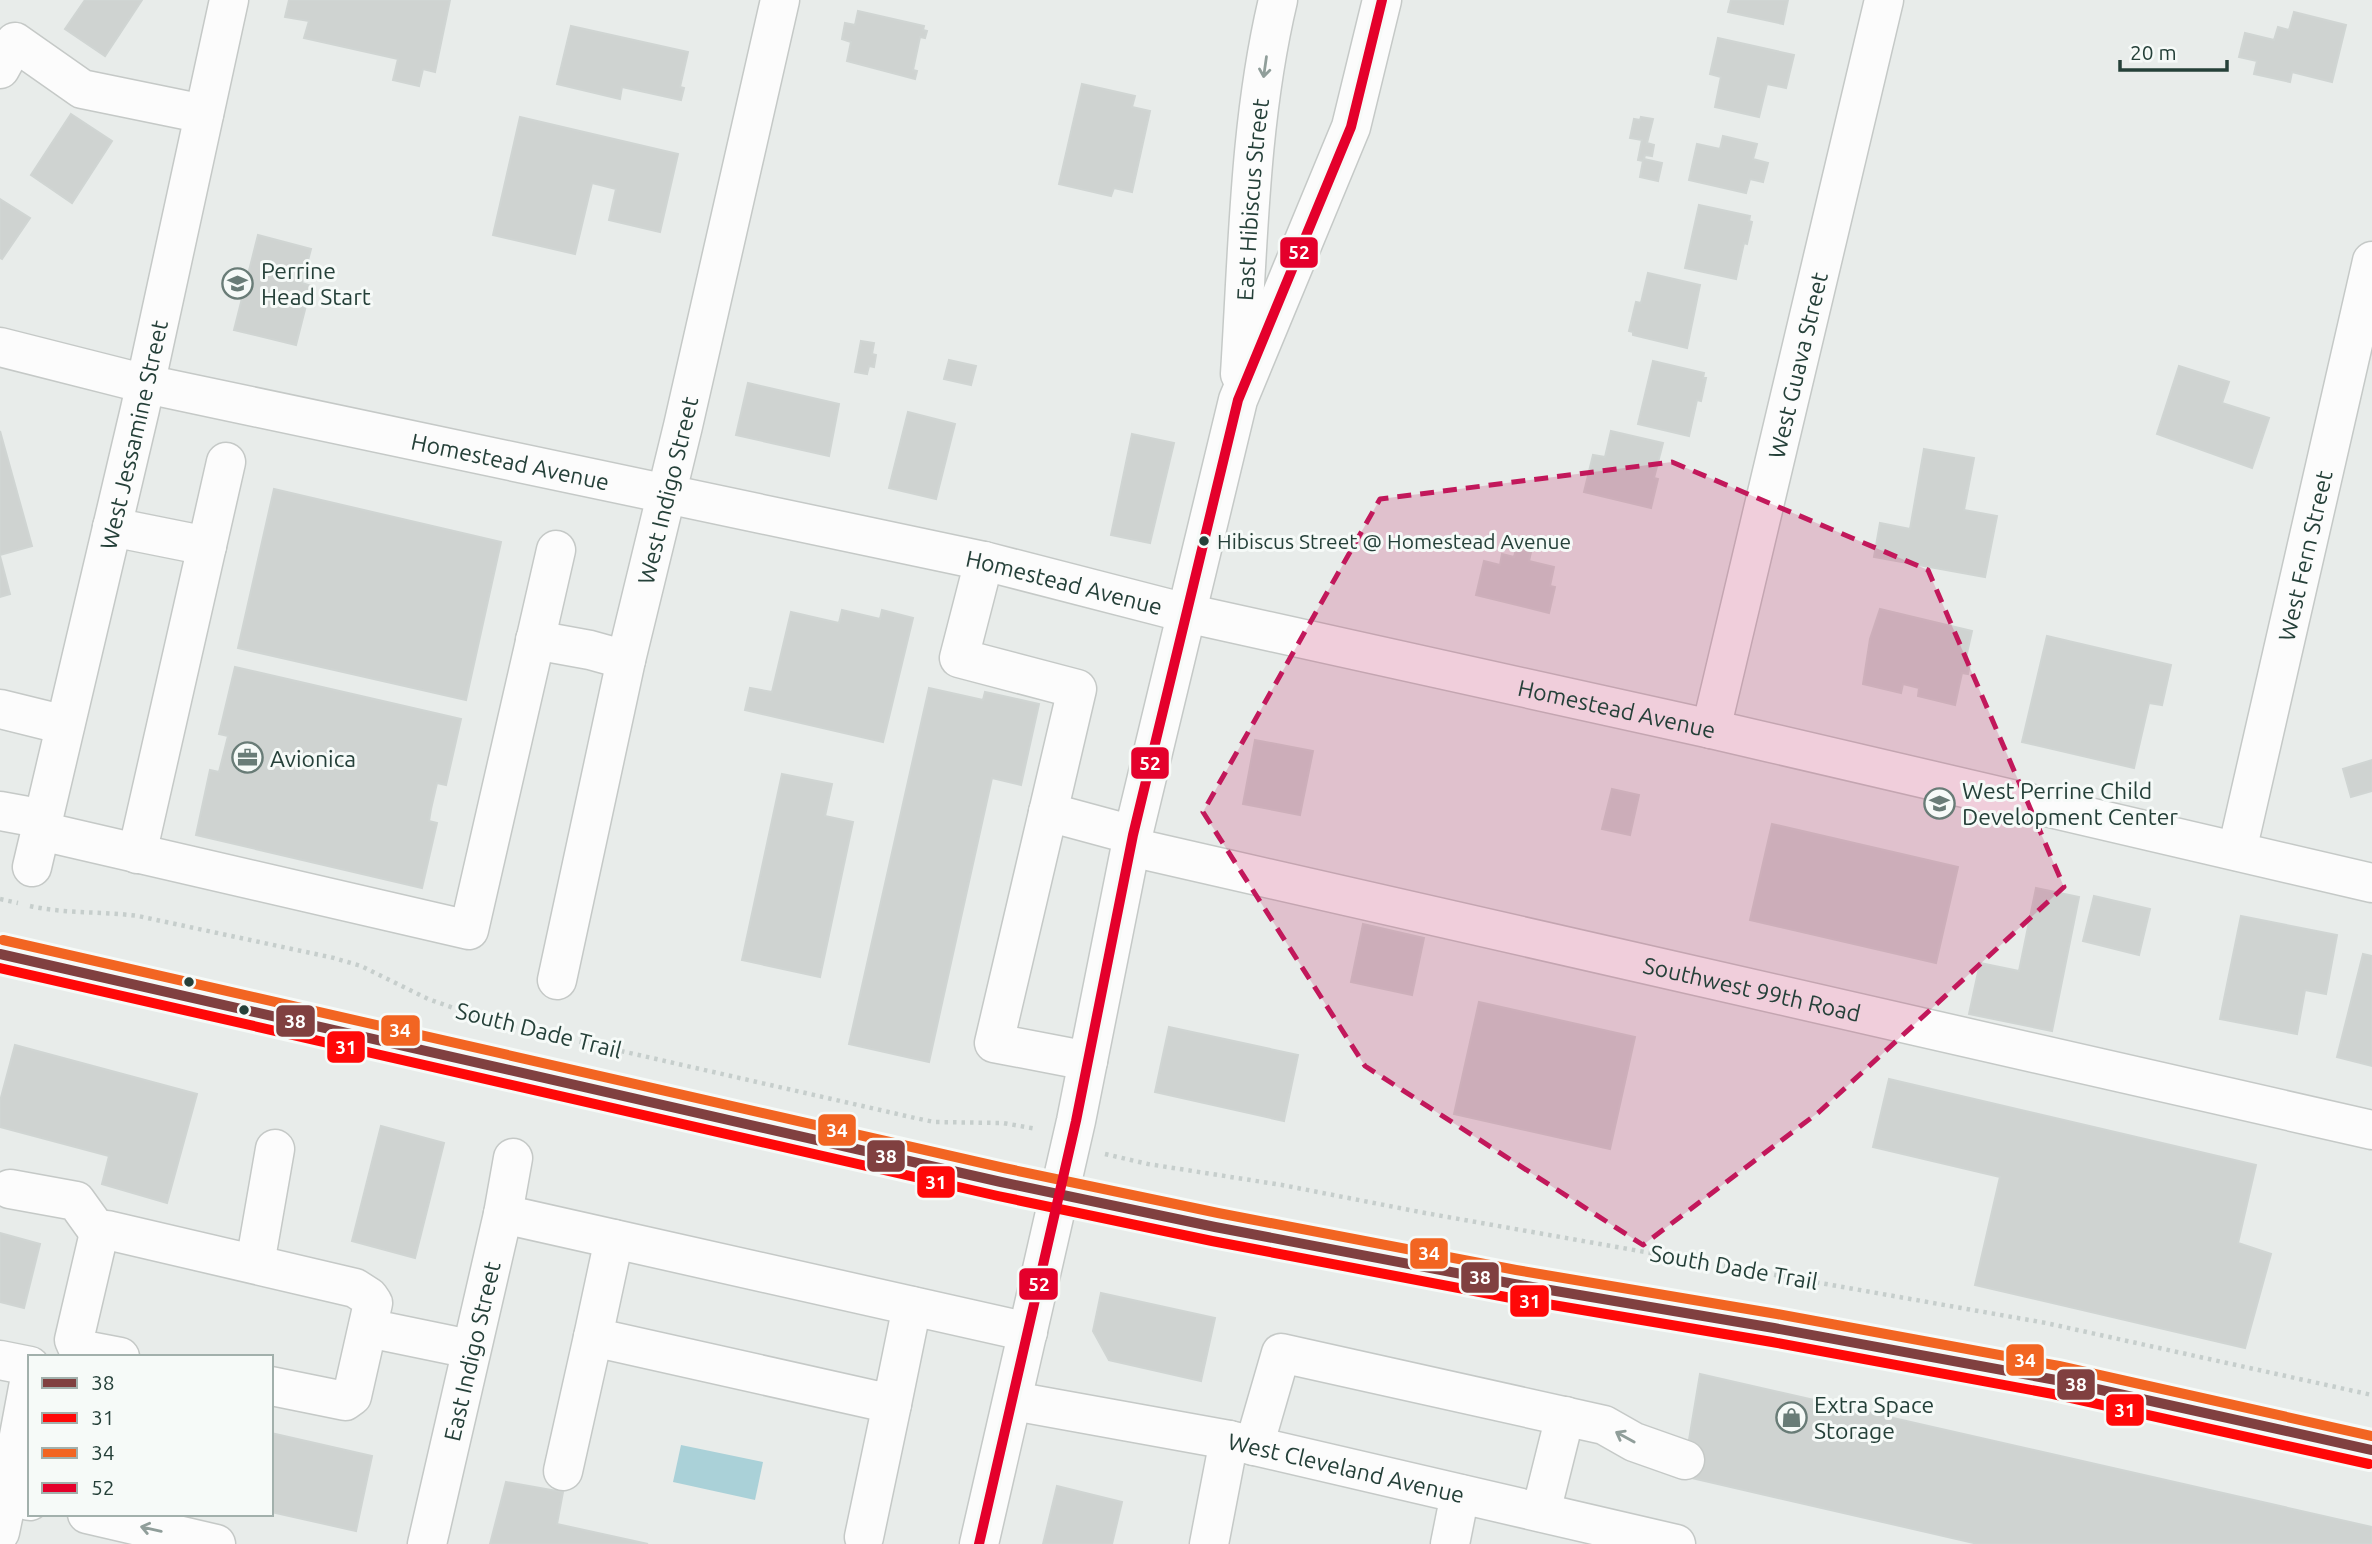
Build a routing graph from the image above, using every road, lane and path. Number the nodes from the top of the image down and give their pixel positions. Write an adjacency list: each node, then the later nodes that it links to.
1 (229, 0): 7 (street, West Jessamine Street)
2 (780, 0): 13 (street, West Indigo Street)
3 (1278, 0): 11 (street, East Hibiscus Street, one-way to 11)
4 (1381, 0): 11 (street, East Hibiscus Street)
5 (1884, 0): 23 (street, West Guava Street)
6 (0, 69): 7 (street)
7 (204, 114): 10 (street, West Jessamine Street)
8 (2372, 261): 28 (street, West Fern Street)
9 (0, 347): 10 (street, Homestead Avenue)
10 (146, 384): 13 (street, Homestead Avenue); 14 (street, West Jessamine Street)
11 (1238, 400): 18 (street, East Hibiscus Street)
12 (226, 462): 15 (street)
13 (666, 493): 17 (street, Homestead Avenue); 20 (street, West Indigo Street)
14 (112, 527): 15 (street); 22 (street, West Jessamine Street)
15 (207, 546): 29 (street)
16 (556, 550): 19 (street)
17 (984, 561): 18 (street, Homestead Avenue); 25 (street)
18 (1186, 613): 23 (street, Homestead Avenue); 27 (street, East Hibiscus Street)
19 (535, 640): 20 (street); 29 (street)
20 (626, 660): 33 (street, West Indigo Street)
21 (0, 709): 22 (street)
22 (65, 724): 26 (street, West Jessamine Street)
23 (1711, 729): 28 (street, Homestead Avenue)
24 (0, 811): 26 (street)
25 (1048, 812): 27 (street, Southwest 99th Road); 34 (street)
26 (39, 839): 29 (street)
27 (1132, 841): 34 (street, East Hibiscus Street); 35 (street, Southwest 99th Road)
28 (2237, 851): 30 (street, Homestead Avenue)
29 (137, 854)
30 (2372, 883)
31 (0, 899): 36 (path, South Dade Trail)
32 (0, 954): 41 (street)
33 (557, 980)
34 (1088, 1061): 41 (street, East Hibiscus Street)
35 (2372, 1130)
36 (1044, 1131)
37 (275, 1149): 45 (street)
38 (1103, 1153): 56 (path, South Dade Trail)
39 (513, 1158): 42 (street, East Indigo Street)
40 (10, 1189): 43 (street)
41 (1058, 1193): 48 (street, East Hibiscus Street); 62 (street)
42 (503, 1214): 44 (street); 50 (street, East Indigo Street)
43 (99, 1233): 45 (street); 51 (street)
44 (614, 1238): 46 (street); 49 (street)
45 (255, 1264): 47 (street)
46 (912, 1306): 48 (street); 59 (street)
47 (368, 1328): 50 (street); 55 (street)
48 (1028, 1332): 58 (street, East Hibiscus Street)
49 (593, 1337): 59 (street); 64 (street)
50 (470, 1349): 73 (street, East Indigo Street)
51 (63, 1351): 52 (street)
52 (110, 1355)
53 (0, 1360): 54 (street)
54 (28, 1366)
55 (273, 1386)
56 (2372, 1395)
57 (28, 1397): 66 (street)
58 (1013, 1401): 61 (street, West Cleveland Avenue); 74 (street, East Hibiscus Street)
59 (892, 1404): 71 (street)
60 (1564, 1416): 61 (street); 63 (street, one-way to 60); 67 (street)
61 (1242, 1443): 65 (street, West Cleveland Avenue); 75 (street)
62 (2372, 1450)
63 (1685, 1460)
64 (563, 1471)
65 (1460, 1494): 67 (street, West Cleveland Avenue); 76 (street)
66 (18, 1496): 69 (street)
67 (1541, 1512): 70 (street, West Cleveland Avenue)
68 (96, 1516): 72 (street, one-way to 68)
69 (0, 1532)
70 (1600, 1535): 77 (street, West Cleveland Avenue)
71 (864, 1537)
72 (216, 1544)
73 (427, 1544)
74 (979, 1544)
75 (1209, 1544)
76 (1450, 1544)
77 (1676, 1544)

